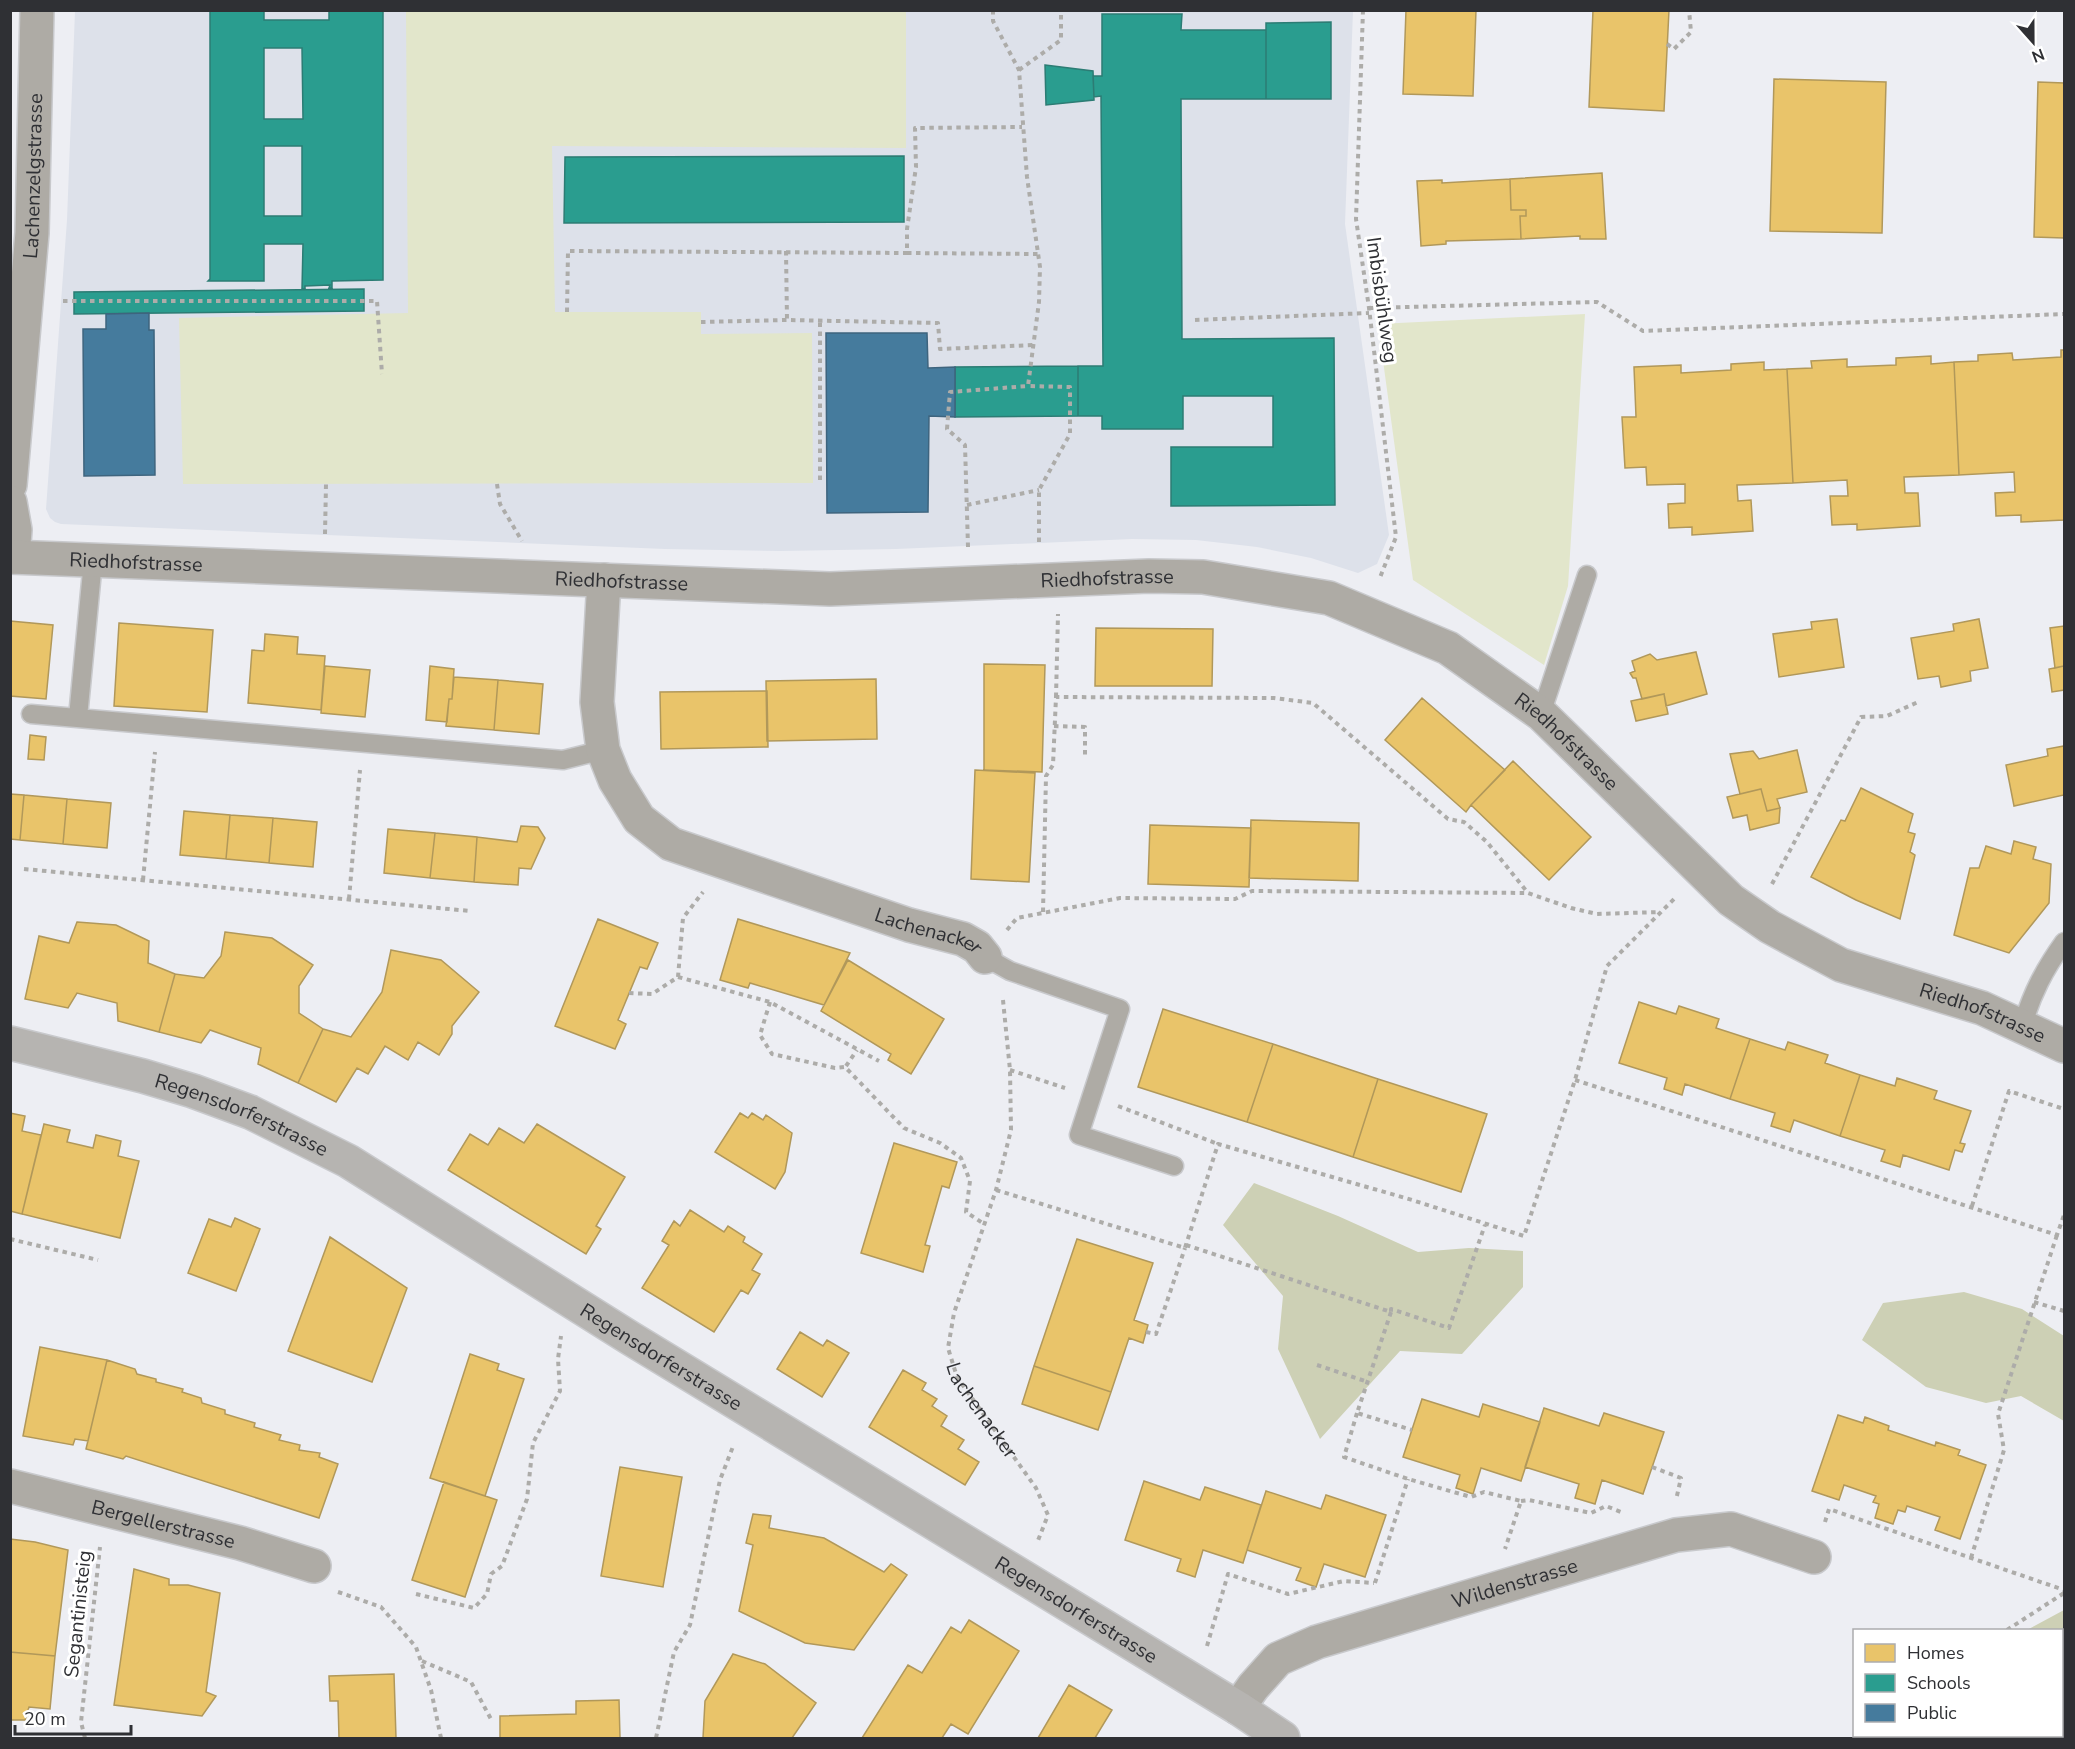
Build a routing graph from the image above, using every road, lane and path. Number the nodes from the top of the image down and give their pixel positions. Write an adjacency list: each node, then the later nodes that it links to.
1 (37, 10): 26 (street, Lachenzelgstrasse)
2 (993, 10): 7 (path)
3 (1061, 10): 7 (path)
4 (1363, 10): 13 (path, Imbisbühlweg)
5 (1689, 10): 6 (path)
6 (1667, 44)
7 (1019, 70): 8 (path)
8 (1022, 127): 10 (path); 11 (path)
9 (786, 251): 10 (path); 14 (path); 16 (path)
10 (907, 253): 11 (path)
11 (1038, 254): 20 (path)
12 (56, 301): 21 (path)
13 (1369, 311): 15 (path); 18 (path); 38 (path, Imbisbühlweg)
14 (567, 312)
15 (2064, 314)
16 (787, 320): 17 (path); 19 (path)
17 (820, 320): 20 (path); 23 (path)
18 (1195, 320)
19 (701, 322)
20 (1034, 345): 22 (path)
21 (382, 374)
22 (1028, 386): 27 (path); 29 (path)
23 (819, 480)
24 (326, 484): 31 (path)
25 (497, 484): 30 (path)
26 (10, 485)
27 (1039, 490): 29 (path); 32 (path)
28 (10, 502): 34 (street)
29 (967, 505): 33 (path)
30 (516, 530)
31 (325, 544)
32 (1039, 552)
33 (969, 555)
34 (12, 557): 35 (street, Riedhofstrasse)
35 (93, 561): 37 (street, Riedhofstrasse); 44 (lane)
36 (1587, 575): 43 (lane)
37 (604, 580): 43 (street, Riedhofstrasse); 48 (street, Lachenacker)
38 (1375, 589)
39 (1059, 609): 40 (path)
40 (1056, 697): 46 (path); 55 (path)
41 (1918, 702): 53 (path)
42 (31, 714): 44 (lane)
43 (1541, 714): 65 (street, Riedhofstrasse)
44 (78, 717): 45 (lane)
45 (157, 724): 47 (lane); 52 (path)
46 (1054, 726): 49 (path); 58 (path)
47 (362, 743): 48 (lane); 56 (path)
48 (603, 750): 50 (street, Lachenacker)
49 (1085, 757)
50 (725, 863): 61 (street, Lachenacker); 62 (path)
51 (24, 868): 52 (path)
52 (143, 880): 56 (path)
53 (1772, 884)
54 (1684, 888): 59 (path)
55 (1528, 893): 58 (path); 59 (path)
56 (349, 899): 57 (path)
57 (470, 911)
58 (1043, 912): 61 (path)
59 (1660, 912): 73 (path)
60 (2064, 942): 65 (lane)
61 (985, 957): 71 (path, Lachenacker); 77 (lane)
62 (678, 977): 63 (path); 64 (path)
63 (629, 993)
64 (770, 1002): 68 (path); 70 (path)
65 (2022, 1027): 67 (street, Riedhofstrasse)
66 (10, 1043): 116 (street, Regensdorferstrasse)
67 (2064, 1047)
68 (857, 1050): 69 (path); 70 (path)
69 (879, 1061)
70 (845, 1067): 81 (path)
71 (1010, 1070): 72 (path); 78 (path, Lachenacker)
72 (1037, 1079)
73 (1575, 1080): 79 (path); 82 (path)
74 (2064, 1109): 79 (path)
75 (1188, 1131): 76 (path)
76 (1218, 1144): 82 (path); 85 (path)
77 (1174, 1166)
78 (996, 1190): 81 (path, Lachenacker); 85 (path)
79 (1972, 1206): 83 (path)
80 (2064, 1215): 83 (path)
81 (985, 1224): 105 (path, Lachenacker)
82 (1485, 1225): 89 (path)
83 (2057, 1235): 87 (path)
84 (10, 1239): 86 (path)
85 (1186, 1246): 89 (path); 91 (path)
86 (98, 1260)
87 (2034, 1302): 88 (path); 107 (path)
88 (2064, 1311)
89 (1391, 1312): 93 (path)
90 (563, 1326): 112 (path)
91 (1146, 1332)
92 (1317, 1365): 93 (path)
93 (1368, 1382): 94 (path)
94 (1358, 1413): 95 (path); 98 (path)
95 (1412, 1430)
96 (735, 1442): 120 (path)
97 (1652, 1467): 101 (path)
98 (1408, 1479): 100 (path); 109 (path)
99 (10, 1486): 108 (street, Bergellerstrasse)
100 (1521, 1501): 102 (path); 104 (path)
101 (1676, 1501)
102 (1625, 1514)
103 (101, 1540): 118 (path, Segantinisteig)
104 (1506, 1546)
105 (1034, 1552)
106 (1814, 1557): 107 (path); 116 (street, Wildenstrasse)
107 (1971, 1558): 111 (path)
108 (322, 1577): 115 (path)
109 (1374, 1583): 110 (path); 114 (path)
110 (1382, 1586)
111 (2064, 1592): 113 (path)
112 (416, 1594)
113 (2008, 1629)
114 (1204, 1655)
115 (421, 1661): 117 (path); 119 (path)
116 (1238, 1708): 121 (street, Regensdorferstrasse)
117 (492, 1721)
118 (85, 1738)
119 (441, 1738)
120 (656, 1738)
121 (1282, 1738)

